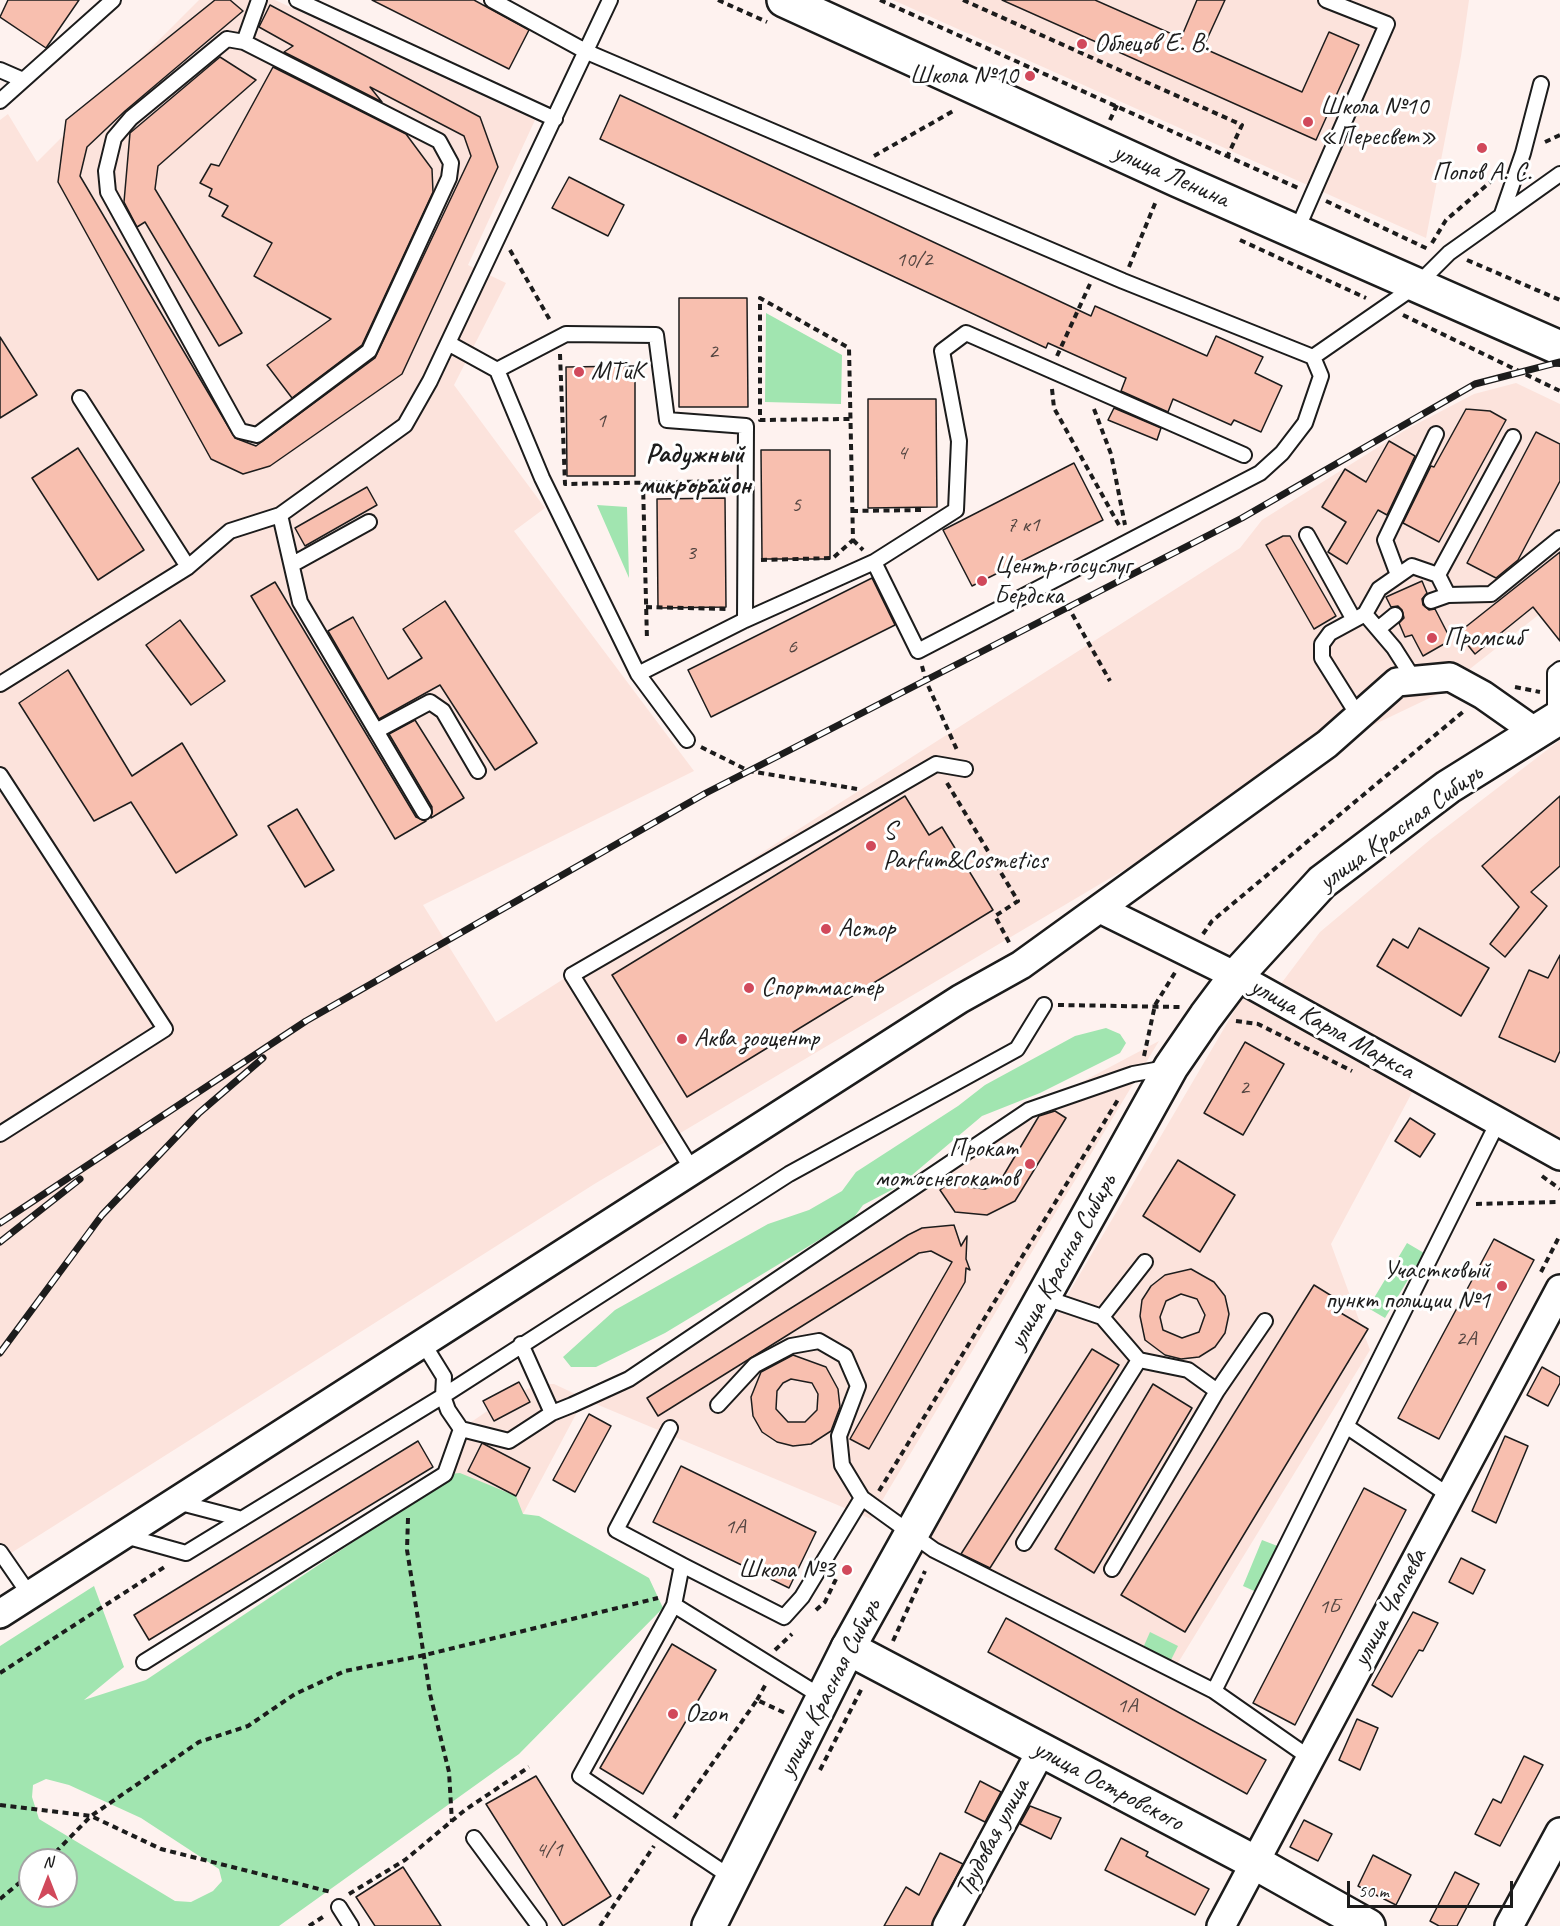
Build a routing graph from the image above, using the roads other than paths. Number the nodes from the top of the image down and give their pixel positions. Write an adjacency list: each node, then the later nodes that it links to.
1 (113, 0): 11 (lane)
2 (259, 0): 8 (lane)
3 (297, 0): 14 (lane)
4 (492, 0): 9 (lane)
5 (610, 0): 9 (lane)
6 (784, 0): 17 (main road, улица Ленина)
7 (1326, 0): 17 (lane)
8 (244, 42): 8 (lane)
9 (587, 52): 14 (lane); 21 (lane)
10 (0, 70): 11 (lane)
11 (22, 80): 13 (lane)
12 (1541, 84): 16 (lane)
13 (0, 101)
14 (555, 119): 19 (lane)
15 (1560, 174): 16 (lane)
16 (1502, 214): 18 (lane)
17 (1296, 232): 18 (main road, улица Ленина)
18 (1417, 285): 20 (main road, улица Ленина); 21 (lane)
19 (448, 343): 22 (lane); 27 (lane)
20 (1560, 348)
21 (1313, 357): 31 (lane)
22 (497, 370): 38 (lane); 43 (lane)
23 (80, 398): 33 (lane)
24 (1436, 434): 34 (lane)
25 (1513, 437): 35 (lane)
26 (1244, 455): 31 (lane)
27 (280, 515): 32 (lane); 33 (lane)
28 (369, 522): 32 (lane)
29 (1307, 535): 40 (lane)
30 (1560, 538): 36 (lane)
31 (874, 562): 38 (lane)
32 (293, 564): 48 (lane)
33 (188, 567): 45 (lane)
34 (1398, 575): 35 (lane); 40 (lane)
35 (1438, 575): 36 (lane)
36 (1448, 595): 37 (lane)
37 (1431, 601)
38 (745, 614): 43 (lane)
39 (1395, 615): 41 (lane)
40 (1360, 617): 41 (lane); 46 (lane)
41 (1378, 628): 44 (lane)
42 (1560, 669): 47 (lane)
43 (638, 674): 49 (lane)
44 (1415, 681): 46 (street); 47 (street)
45 (0, 684)
46 (1359, 717): 54 (street)
47 (1551, 724): 55 (main road, улица Красная Сибирь)
48 (376, 731): 51 (lane); 53 (lane)
49 (687, 740)
50 (965, 768): 61 (lane)
51 (478, 771)
52 (0, 775): 59 (lane)
53 (424, 812)
54 (1100, 909): 55 (street, улица Карла Маркса); 61 (street)
55 (1236, 976): 57 (main road, улица Красная Сибирь); 58 (street, улица Карла Маркса)
56 (1044, 1005): 68 (lane)
57 (1171, 1067): 64 (main road, улица Красная Сибирь); 73 (lane)
58 (1498, 1122): 60 (street, улица Карла Маркса); 74 (lane)
59 (0, 1134)
60 (1560, 1156)
61 (693, 1171): 67 (street)
62 (1145, 1262): 65 (lane)
63 (1560, 1289): 77 (street, улица Чапаева)
64 (1043, 1297): 65 (lane); 82 (main road, улица Красная Сибирь)
65 (1102, 1317): 69 (lane)
66 (1265, 1321): 70 (lane)
67 (423, 1343): 71 (lane); 79 (street)
68 (521, 1344): 71 (lane); 73 (lane)
69 (1139, 1360): 70 (lane); 83 (lane)
70 (1217, 1391): 86 (lane)
71 (443, 1396): 76 (lane); 80 (lane)
72 (718, 1405): 78 (lane)
73 (552, 1413): 76 (lane)
74 (1346, 1426): 77 (lane); 92 (lane)
75 (670, 1428): 85 (lane)
76 (461, 1429): 91 (lane)
77 (1450, 1496): 95 (street, улица Чапаева)
78 (862, 1498): 82 (lane); 85 (lane)
79 (176, 1502): 80 (lane); 81 (street)
80 (242, 1519): 81 (lane)
81 (124, 1535): 87 (street)
82 (923, 1542): 90 (main road, улица Красная Сибирь); 92 (lane)
83 (1024, 1543)
84 (0, 1552): 87 (lane)
85 (682, 1565): 88 (lane)
86 (1112, 1569)
87 (29, 1594): 89 (street)
88 (676, 1600): 93 (lane); 99 (lane)
89 (0, 1614)
90 (848, 1648): 93 (main road, улица Красная Сибирь); 94 (main road, улица Островского)
91 (144, 1662)
92 (1214, 1691): 95 (lane)
93 (823, 1719): 99 (main road, улица Красная Сибирь)
94 (1041, 1751): 98 (main road, улица Островского); 104 (street, Трудовая улица)
95 (1310, 1758): 98 (street, улица Чапаева)
96 (1560, 1832): 107 (street)
97 (474, 1838): 102 (lane)
98 (1254, 1862): 105 (street, улица Чапаева); 106 (main road, улица Островского)
99 (734, 1879): 103 (main road, улица Красная Сибирь)
100 (339, 1907): 101 (lane)
101 (351, 1926)
102 (539, 1926)
103 (709, 1926)
104 (947, 1926)
105 (1221, 1926)
106 (1368, 1926)
107 (1509, 1926)

